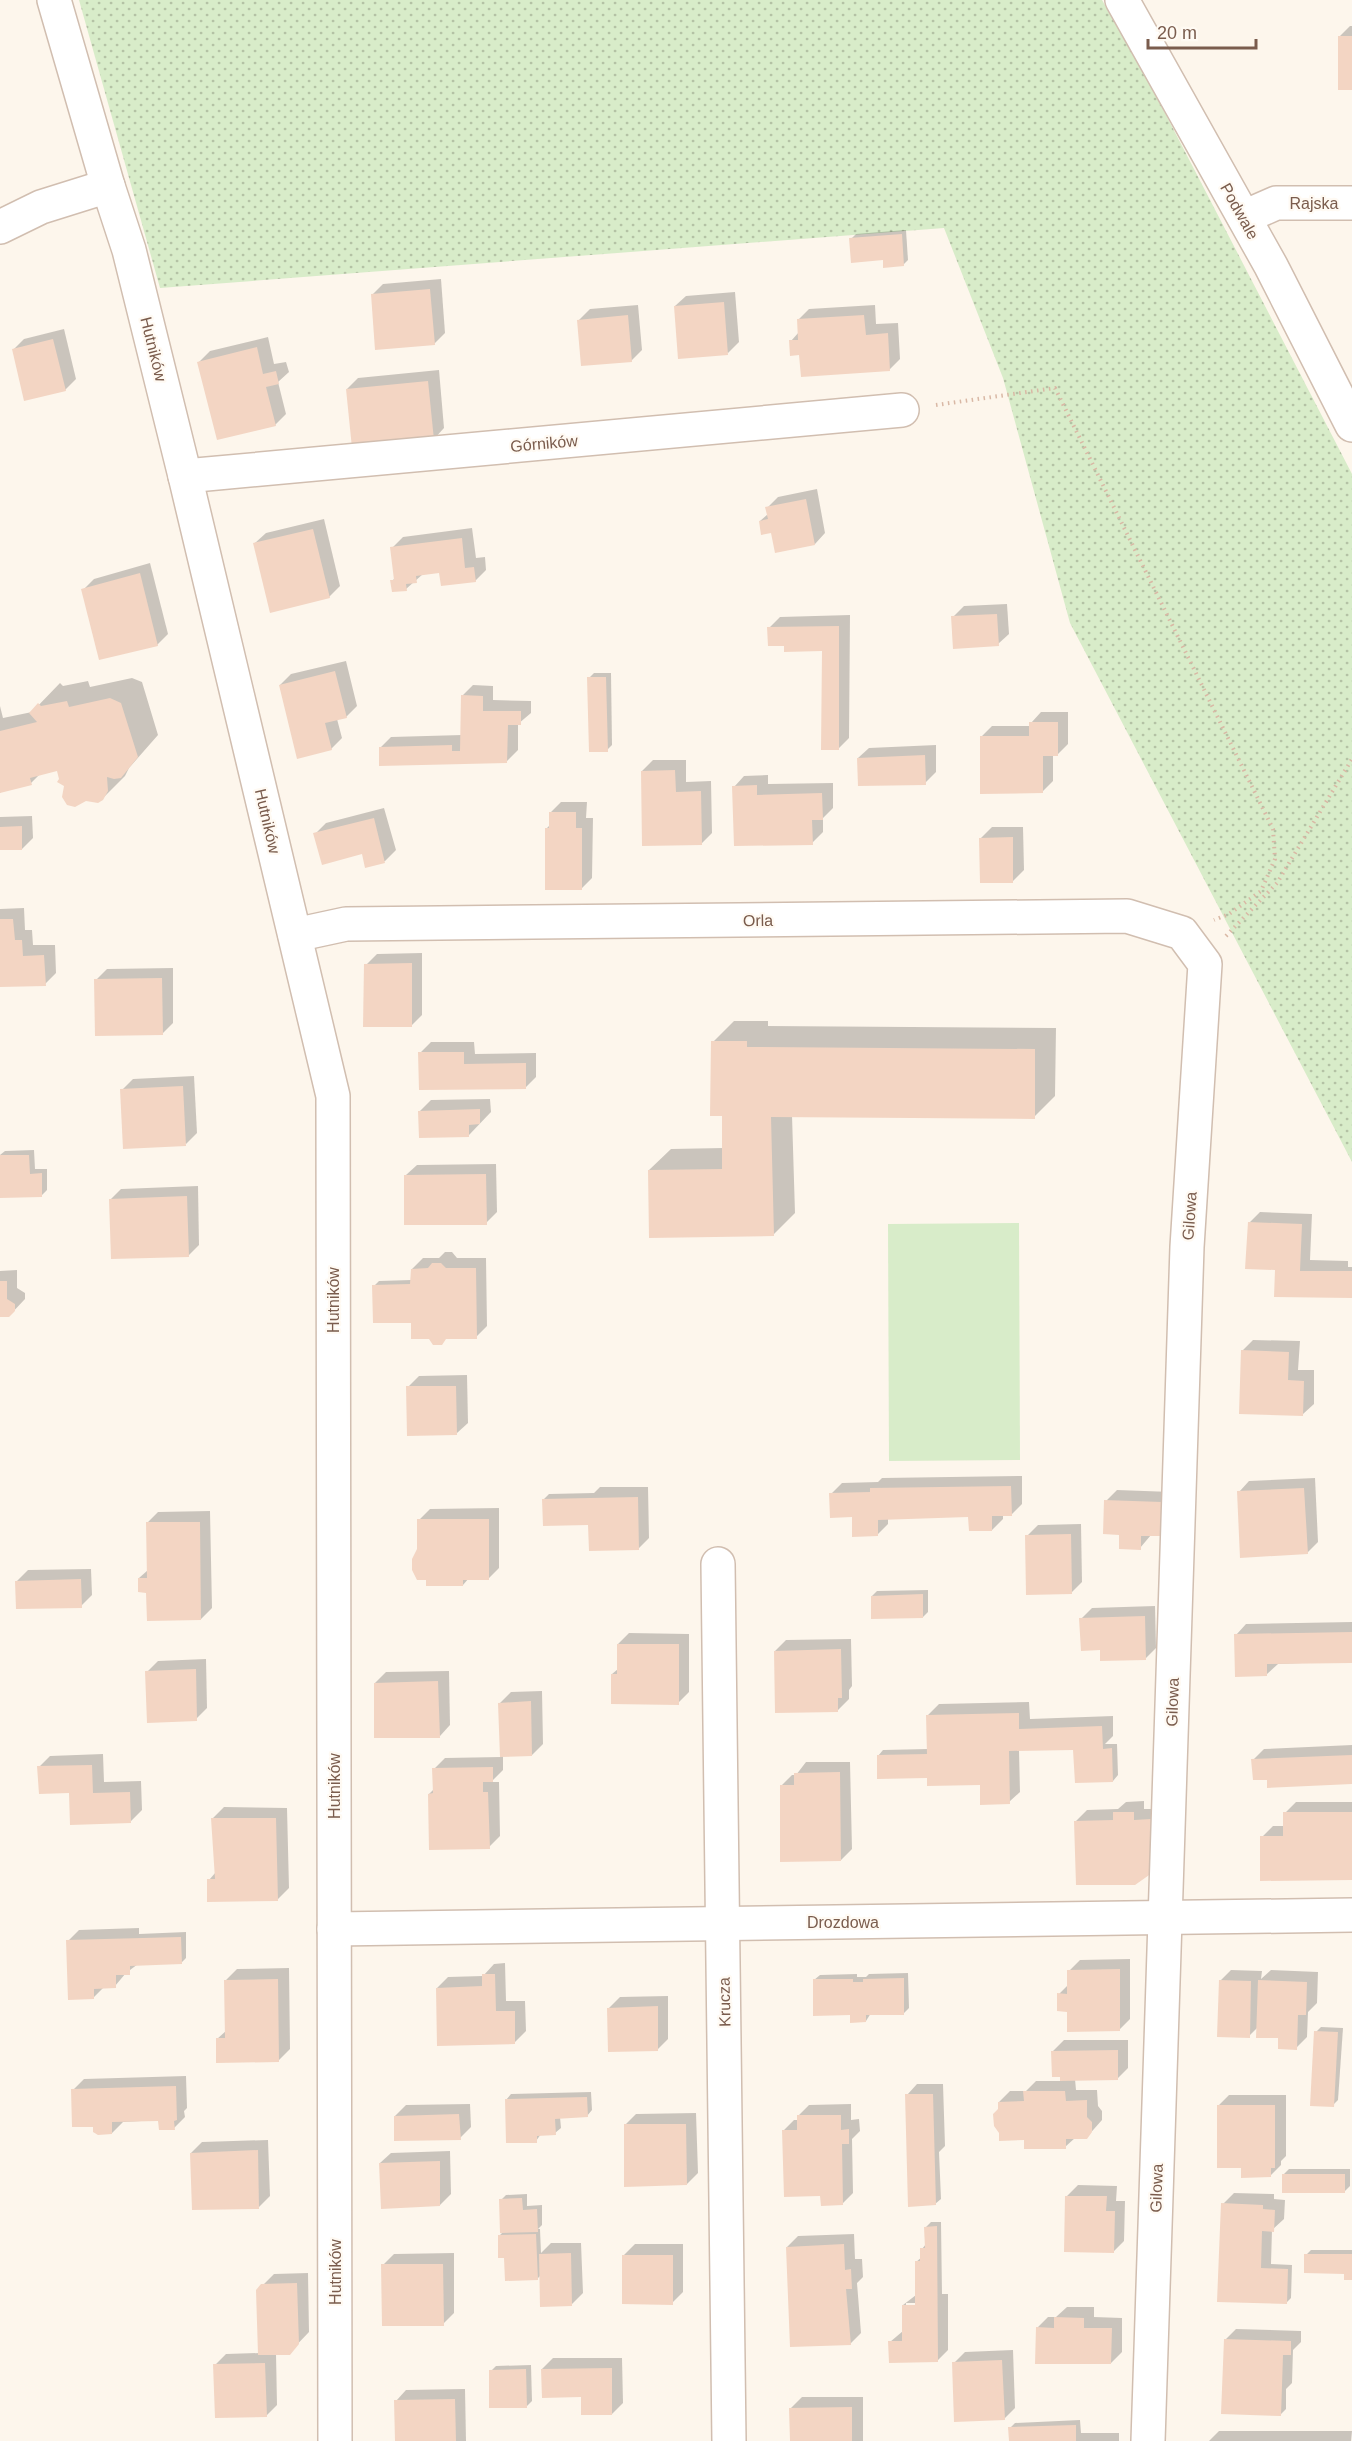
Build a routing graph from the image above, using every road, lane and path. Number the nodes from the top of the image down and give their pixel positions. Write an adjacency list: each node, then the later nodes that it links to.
1 (54, 0): 3 (street, Hutników)
2 (1122, 0): 5 (street, Podwale)
3 (108, 186): 6 (street); 9 (street, Hutników)
4 (1352, 203): 5 (street, Rajska)
5 (1244, 217): 8 (street, Podwale)
6 (0, 227)
7 (902, 410): 9 (street, Górników); 11 (path)
8 (1352, 425)
9 (185, 476): 12 (street, Hutników)
10 (1352, 759): 13 (path)
11 (1182, 933): 12 (street, Orla); 13 (street)
12 (295, 935): 18 (street, Hutników)
13 (1205, 964): 16 (street, Gilowa)
14 (718, 1564): 17 (street, Krucza)
15 (1352, 1915): 16 (street, Drozdowa)
16 (1165, 1919): 17 (street, Drozdowa); 21 (street, Gilowa)
17 (723, 1923): 18 (street, Drozdowa); 20 (street, Krucza)
18 (334, 1929): 19 (street, Hutników)
19 (335, 2441)
20 (729, 2441)
21 (1148, 2441)

